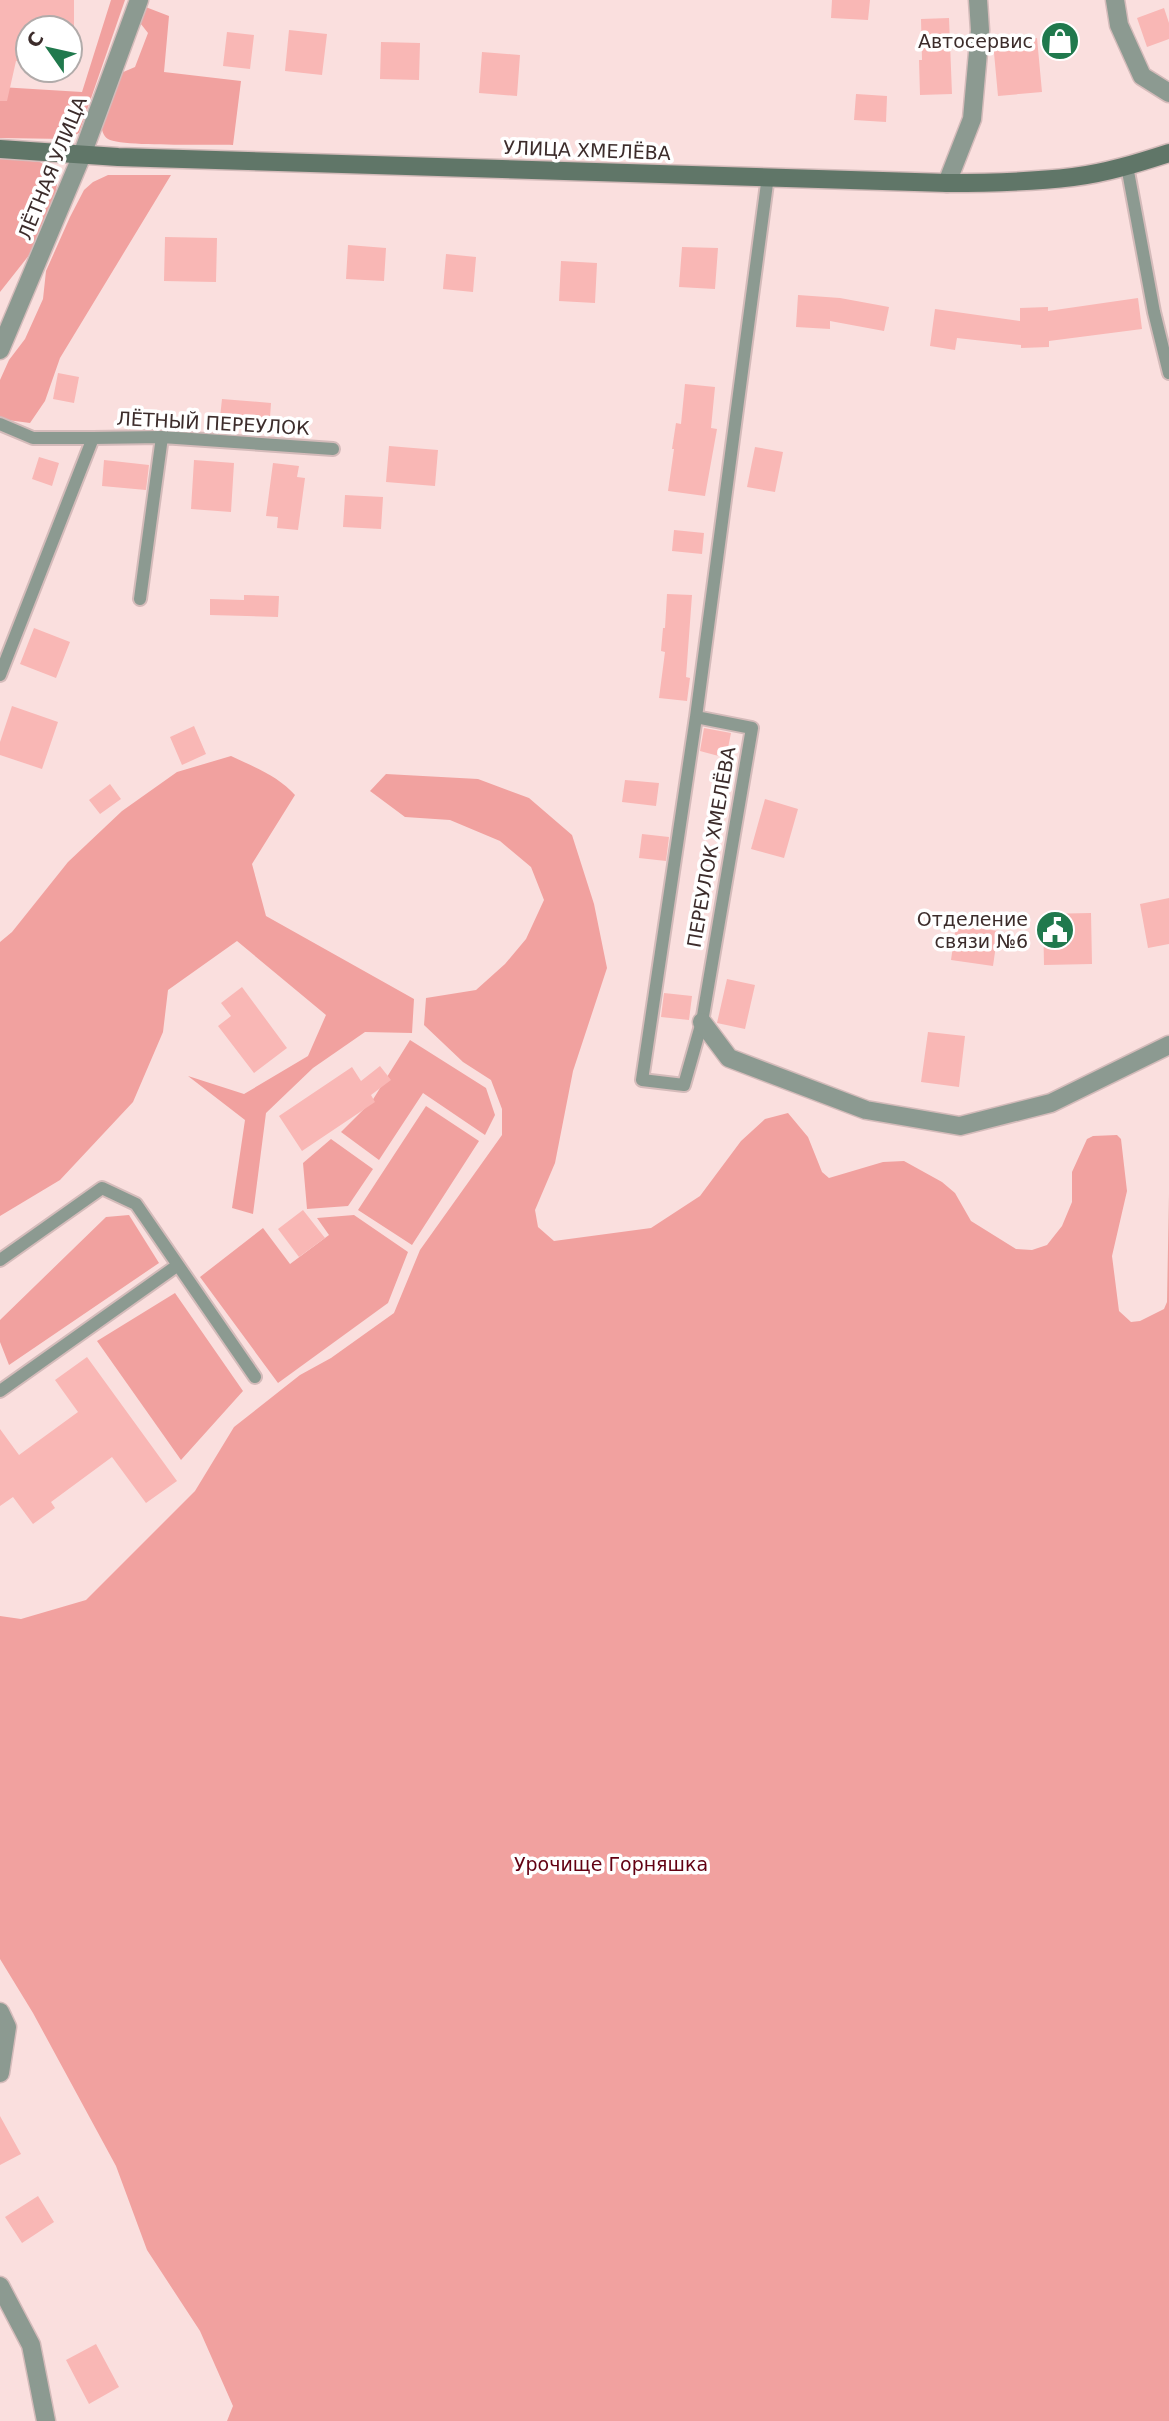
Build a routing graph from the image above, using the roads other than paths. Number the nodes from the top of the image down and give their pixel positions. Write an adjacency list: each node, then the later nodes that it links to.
1 (139, 0): 7 (street, ЛЁТНАЯ УЛИЦА)
2 (978, 0): 10 (street)
3 (1115, 0): 4 (street)
4 (1167, 88)
5 (0, 149): 7 (main road, УЛИЦА ХМЕЛЁВА)
6 (1169, 153): 8 (main road, УЛИЦА ХМЕЛЁВА)
7 (82, 155): 9 (main road, УЛИЦА ХМЕЛЁВА); 11 (street, ЛЁТНАЯ УЛИЦА)
8 (1126, 166): 10 (main road, УЛИЦА ХМЕЛЁВА); 12 (lane)
9 (768, 176): 10 (main road, УЛИЦА ХМЕЛЁВА); 19 (lane)
10 (947, 183)
11 (0, 350)
12 (1169, 373)
13 (0, 424): 15 (lane)
14 (162, 437): 15 (lane, ЛЁТНЫЙ ПЕРЕУЛОК); 16 (lane, ЛЁТНЫЙ ПЕРЕУЛОК); 17 (lane)
15 (93, 438): 18 (lane, ЛЁТНЫЙ ПЕРЕУЛОК)
16 (333, 449)
17 (140, 599)
18 (0, 675)
19 (695, 717): 20 (lane, ПЕРЕУЛОК ХМЕЛЁВА); 20 (lane)
20 (702, 1022): 21 (street)
21 (1169, 1045)
22 (0, 1260): 23 (lane)
23 (178, 1265): 24 (lane); 25 (lane)
24 (255, 1377)
25 (0, 1391)
26 (0, 2012): 27 (street)
27 (0, 2073)
28 (0, 2286): 29 (street)
29 (46, 2421)

